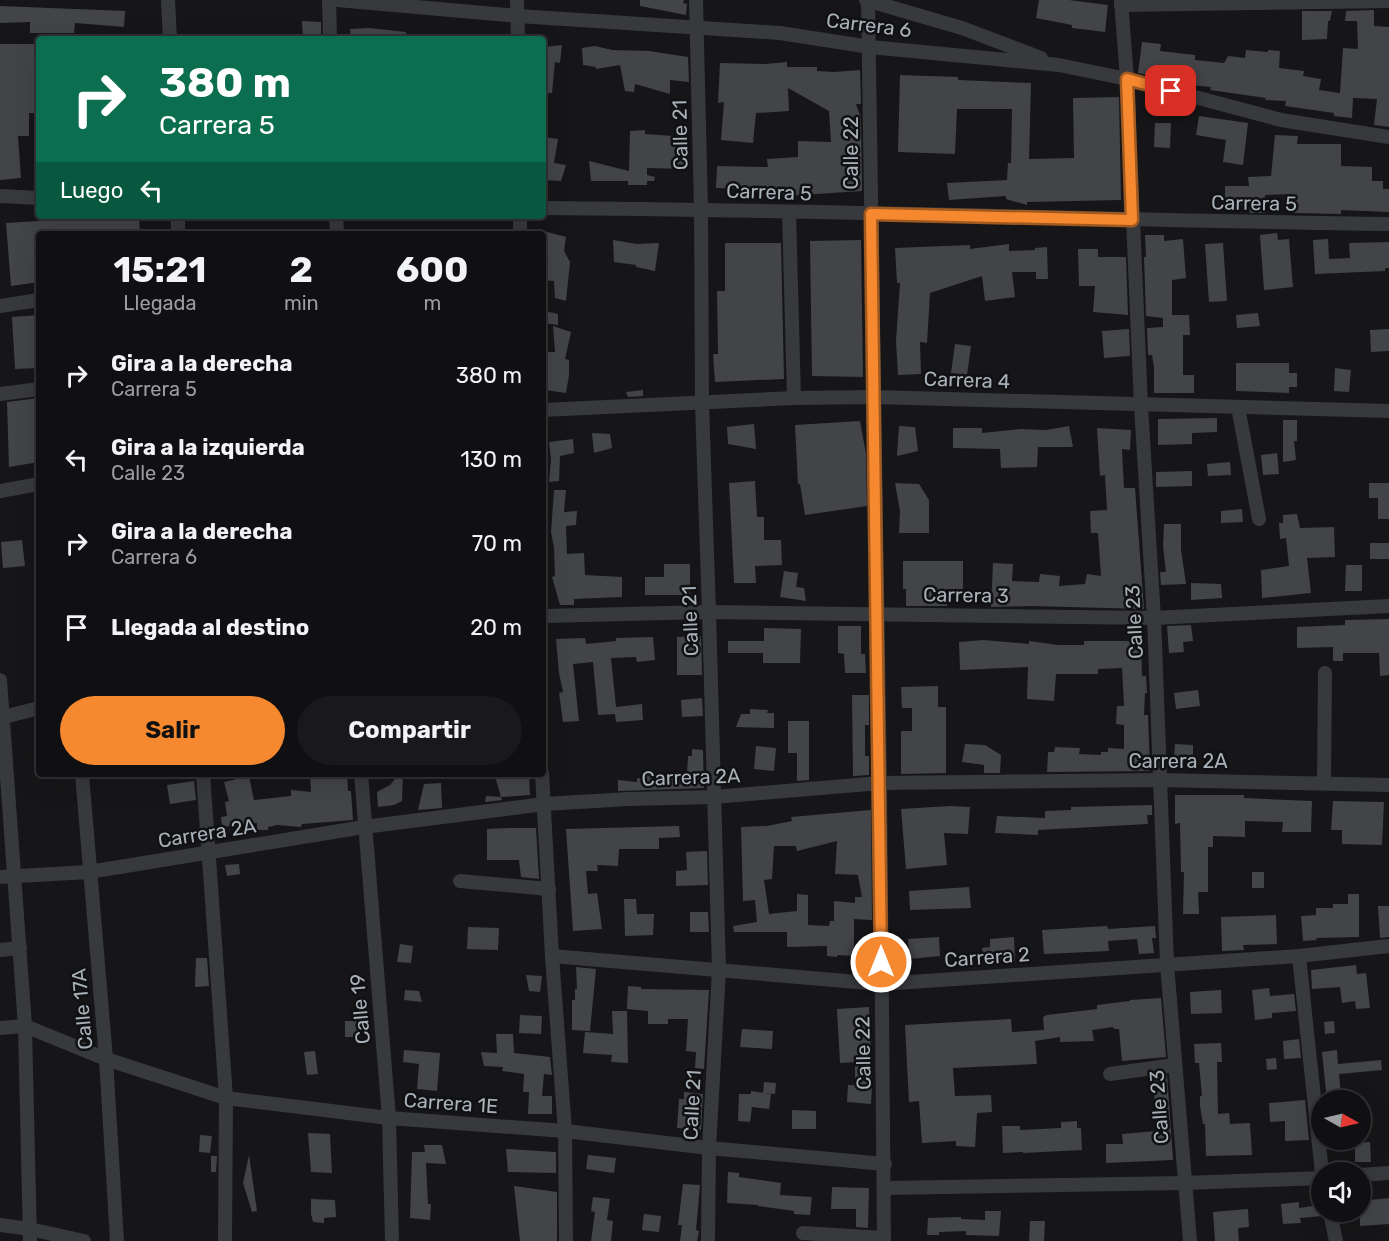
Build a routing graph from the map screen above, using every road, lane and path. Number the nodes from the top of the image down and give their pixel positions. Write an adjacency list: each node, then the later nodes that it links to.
1 (168, 0): 11 (street)
2 (329, 0): 12 (street)
3 (337, 0): 9 (street, Carrera 6)
4 (517, 0): 9 (street)
5 (696, 0): 10 (street, Calle 21)
6 (868, 0): 14 (street, Calle 22); 15 (street)
7 (1389, 1): 8 (street)
8 (1121, 3): 16 (street, Calle 23)
9 (518, 16): 10 (street, Carrera 6); 13 (street)
10 (697, 28): 14 (street, Carrera 6); 21 (street, Calle 21)
11 (170, 36)
12 (330, 36)
13 (518, 36)
14 (870, 47): 15 (street, Carrera 6); 23 (street, Calle 22)
15 (1059, 65): 16 (street, Carrera 6)
16 (1127, 79): 17 (street, Carrera 6); 24 (street, Calle 23)
17 (1389, 137)
18 (0, 196): 19 (street)
19 (36, 198)
20 (546, 208): 21 (street, Carrera 5)
21 (701, 209): 22 (street, Carrera 5); 32 (street, Calle 21)
22 (789, 212): 23 (street, Carrera 5); 31 (street)
23 (871, 214): 24 (street, Carrera 5); 30 (street, Calle 22)
24 (1132, 220): 25 (street, Carrera 5); 33 (street, Calle 23)
25 (1389, 224)
26 (36, 300): 27 (street)
27 (0, 306)
28 (36, 389): 29 (street)
29 (0, 394)
30 (874, 397): 31 (street, Carrera 4); 33 (street, Carrera 4); 42 (street, Calle 22)
31 (794, 398): 32 (street, Carrera 4)
32 (702, 404): 35 (street, Carrera 4); 41 (street, Calle 21)
33 (1141, 406): 34 (street, Carrera 4); 44 (street, Calle 23)
34 (1238, 406): 36 (street, Carrera 4); 39 (street)
35 (546, 410)
36 (1389, 411)
37 (36, 485): 38 (street)
38 (0, 491)
39 (1259, 519)
40 (1389, 606): 44 (street, Carrera 3)
41 (710, 612): 42 (street, Carrera 3); 43 (street, Carrera 3); 57 (street, Calle 21)
42 (876, 613): 44 (street, Carrera 3); 55 (street, Calle 22)
43 (546, 616)
44 (1154, 618): 53 (street, Calle 23)
45 (1325, 673): 54 (street)
46 (0, 680): 48 (street)
47 (36, 709): 48 (street)
48 (2, 718): 63 (street)
49 (82, 777): 61 (street, Calle 17A)
50 (203, 777): 60 (street)
51 (360, 777): 59 (street, Calle 19)
52 (542, 777): 58 (street)
53 (1159, 780): 54 (street, Carrera 2A); 55 (street, Carrera 2A); 71 (street, Calle 23)
54 (1324, 782): 56 (street, Carrera 2A)
55 (880, 783): 57 (street, Carrera 2A); 73 (street, Calle 22)
56 (1389, 785)
57 (714, 797): 58 (street, Carrera 2A); 72 (street, Calle 21)
58 (544, 804): 59 (street, Carrera 2A); 65 (street)
59 (364, 827): 60 (street, Carrera 2A); 80 (street, Calle 19)
60 (208, 853): 61 (street, Carrera 2A); 79 (street)
61 (89, 872): 63 (street, Carrera 2A); 76 (street, Calle 17A)
62 (0, 877): 63 (street, Carrera 2A)
63 (15, 877): 67 (street)
64 (460, 881): 65 (street)
65 (549, 889): 69 (street)
66 (1389, 946): 70 (street, Carrera 2)
67 (20, 948): 68 (street); 74 (street)
68 (0, 950)
69 (552, 956): 72 (street, Carrera 2); 81 (street)
70 (1299, 956): 71 (street, Carrera 2); 83 (street)
71 (1167, 964): 73 (street, Carrera 2); 77 (street, Calle 23)
72 (718, 970): 73 (street, Carrera 2); 82 (street, Calle 21)
73 (881, 984): 84 (street, Calle 22)
74 (25, 1026): 75 (street); 76 (street, Carrera 1E); 93 (street)
75 (0, 1028)
76 (106, 1059): 79 (street, Carrera 1E); 96 (street, Calle 17A)
77 (1175, 1065): 78 (street); 88 (street, Calle 23)
78 (1110, 1074)
79 (226, 1098): 80 (street, Carrera 1E); 97 (street)
80 (389, 1118): 81 (street, Carrera 1E); 98 (street, Calle 19)
81 (565, 1131): 82 (street, Carrera 1E); 99 (street)
82 (709, 1148): 84 (street, Carrera 1E); 100 (street, Calle 21)
83 (1321, 1162)
84 (885, 1164): 89 (street, Calle 22)
85 (1389, 1173): 86 (street)
86 (1371, 1174)
87 (1311, 1178): 88 (street)
88 (1184, 1183): 89 (street); 101 (street, Calle 23)
89 (885, 1188): 94 (street, Calle 22)
90 (1332, 1222): 102 (street)
91 (0, 1225): 93 (street)
92 (803, 1233): 94 (street)
93 (30, 1235): 95 (street)
94 (884, 1240)
95 (84, 1241)
96 (117, 1241)
97 (225, 1241)
98 (392, 1241)
99 (566, 1241)
100 (708, 1241)
101 (1190, 1241)
102 (1336, 1241)

